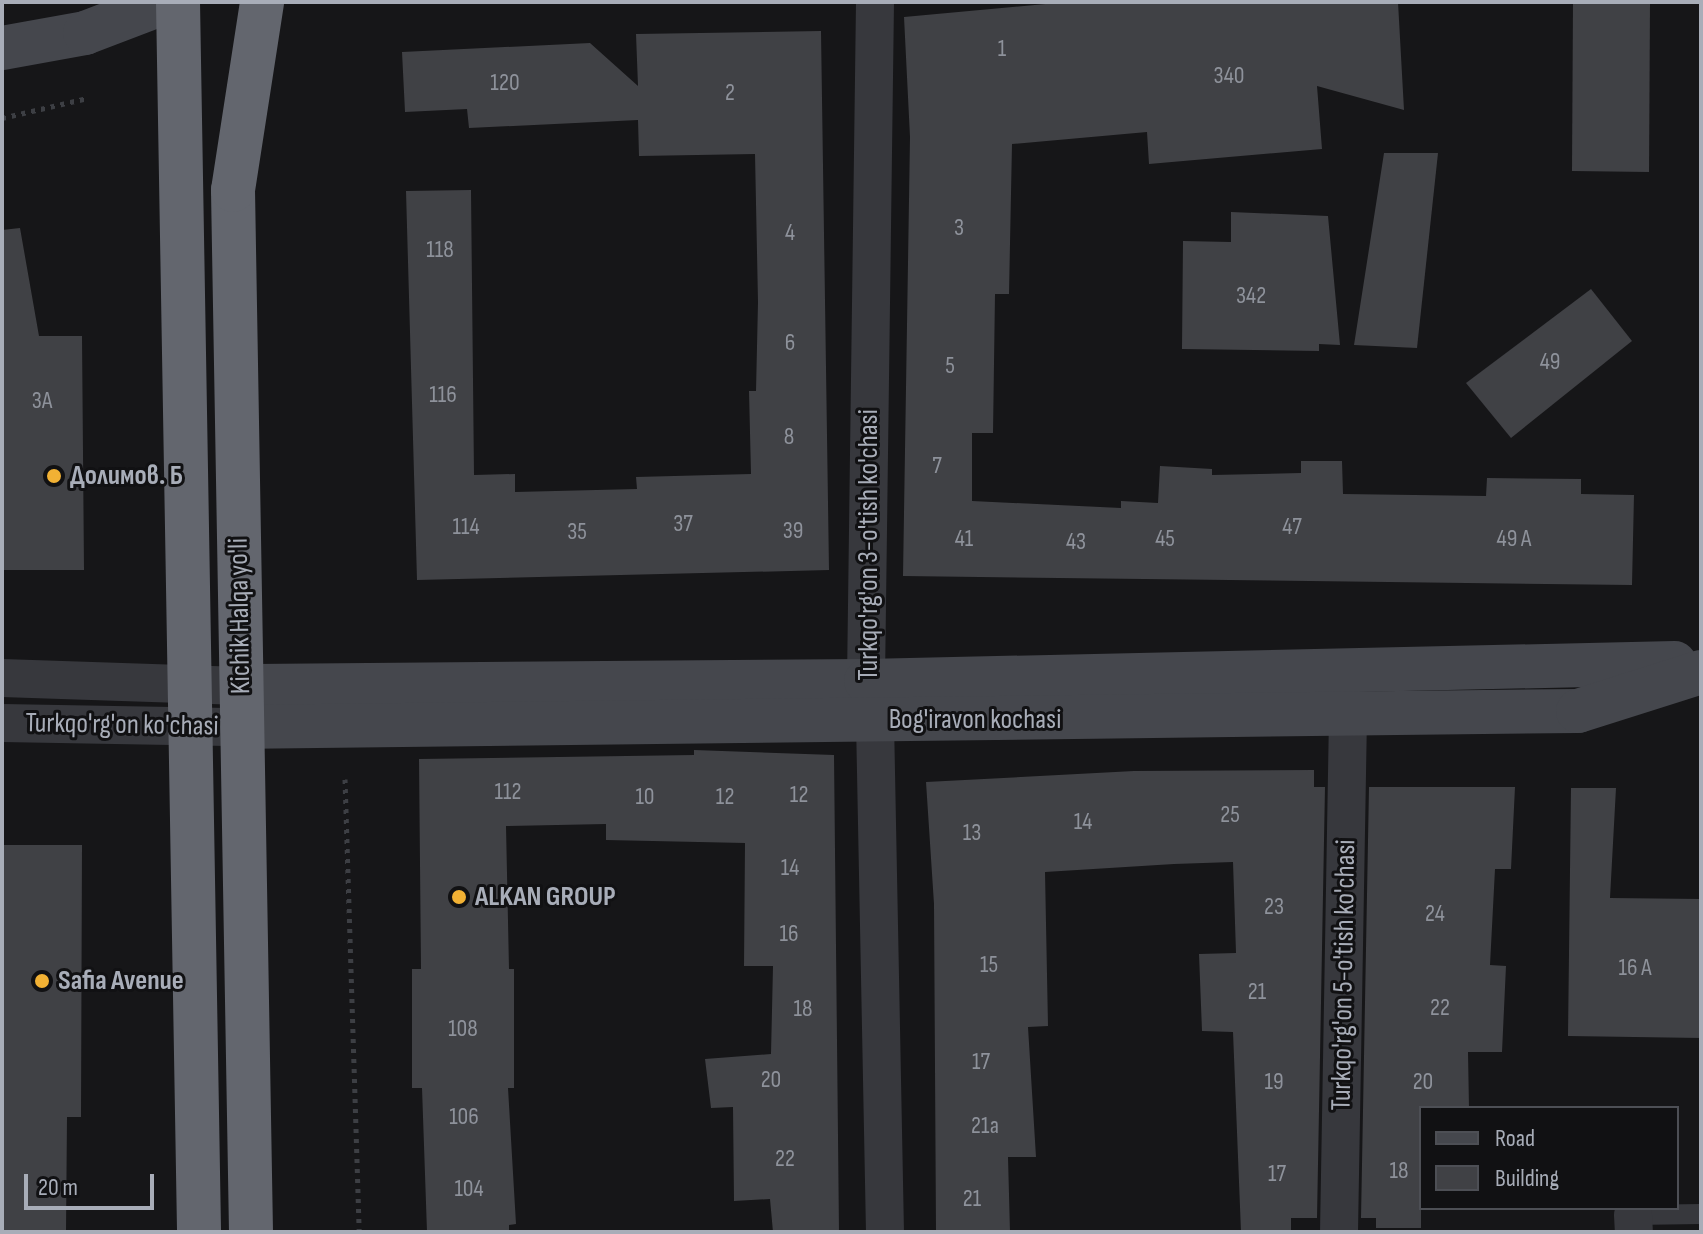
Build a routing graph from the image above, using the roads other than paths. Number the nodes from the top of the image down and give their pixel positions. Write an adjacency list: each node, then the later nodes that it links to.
1 (166, 2): 5 (street)
2 (178, 2): 10 (highway, Kichik Halqa yo'li)
3 (262, 2): 11 (highway, Kichik Halqa yo'li)
4 (875, 2): 9 (street, Turkqo'rg'on 3-o'tish ko'chasi)
5 (2, 48)
6 (1701, 661): 9 (street, Bog'iravon kochasi)
7 (1701, 672): 12 (street, Bog'iravon kochasi)
8 (2, 678): 10 (street, Turkqo'rg'on ko'chasi)
9 (870, 701): 11 (street, Bog'iravon kochasi); 12 (street, Bog'iravon kochasi); 18 (street, Turkqo'rg'on 3-o'tish ko'chasi)
10 (190, 705): 11 (street, Turkqo'rg'on ko'chasi); 13 (street, Turkqo'rg'on ko'chasi); 16 (highway, Kichik Halqa yo'li)
11 (242, 706): 17 (highway, Kichik Halqa yo'li)
12 (1348, 718): 19 (street, Turkqo'rg'on 5-o'tish ko'chasi)
13 (2, 723)
14 (1701, 1214): 15 (lane)
15 (1634, 1223)
16 (199, 1232)
17 (251, 1232)
18 (885, 1232)
19 (1339, 1232)

